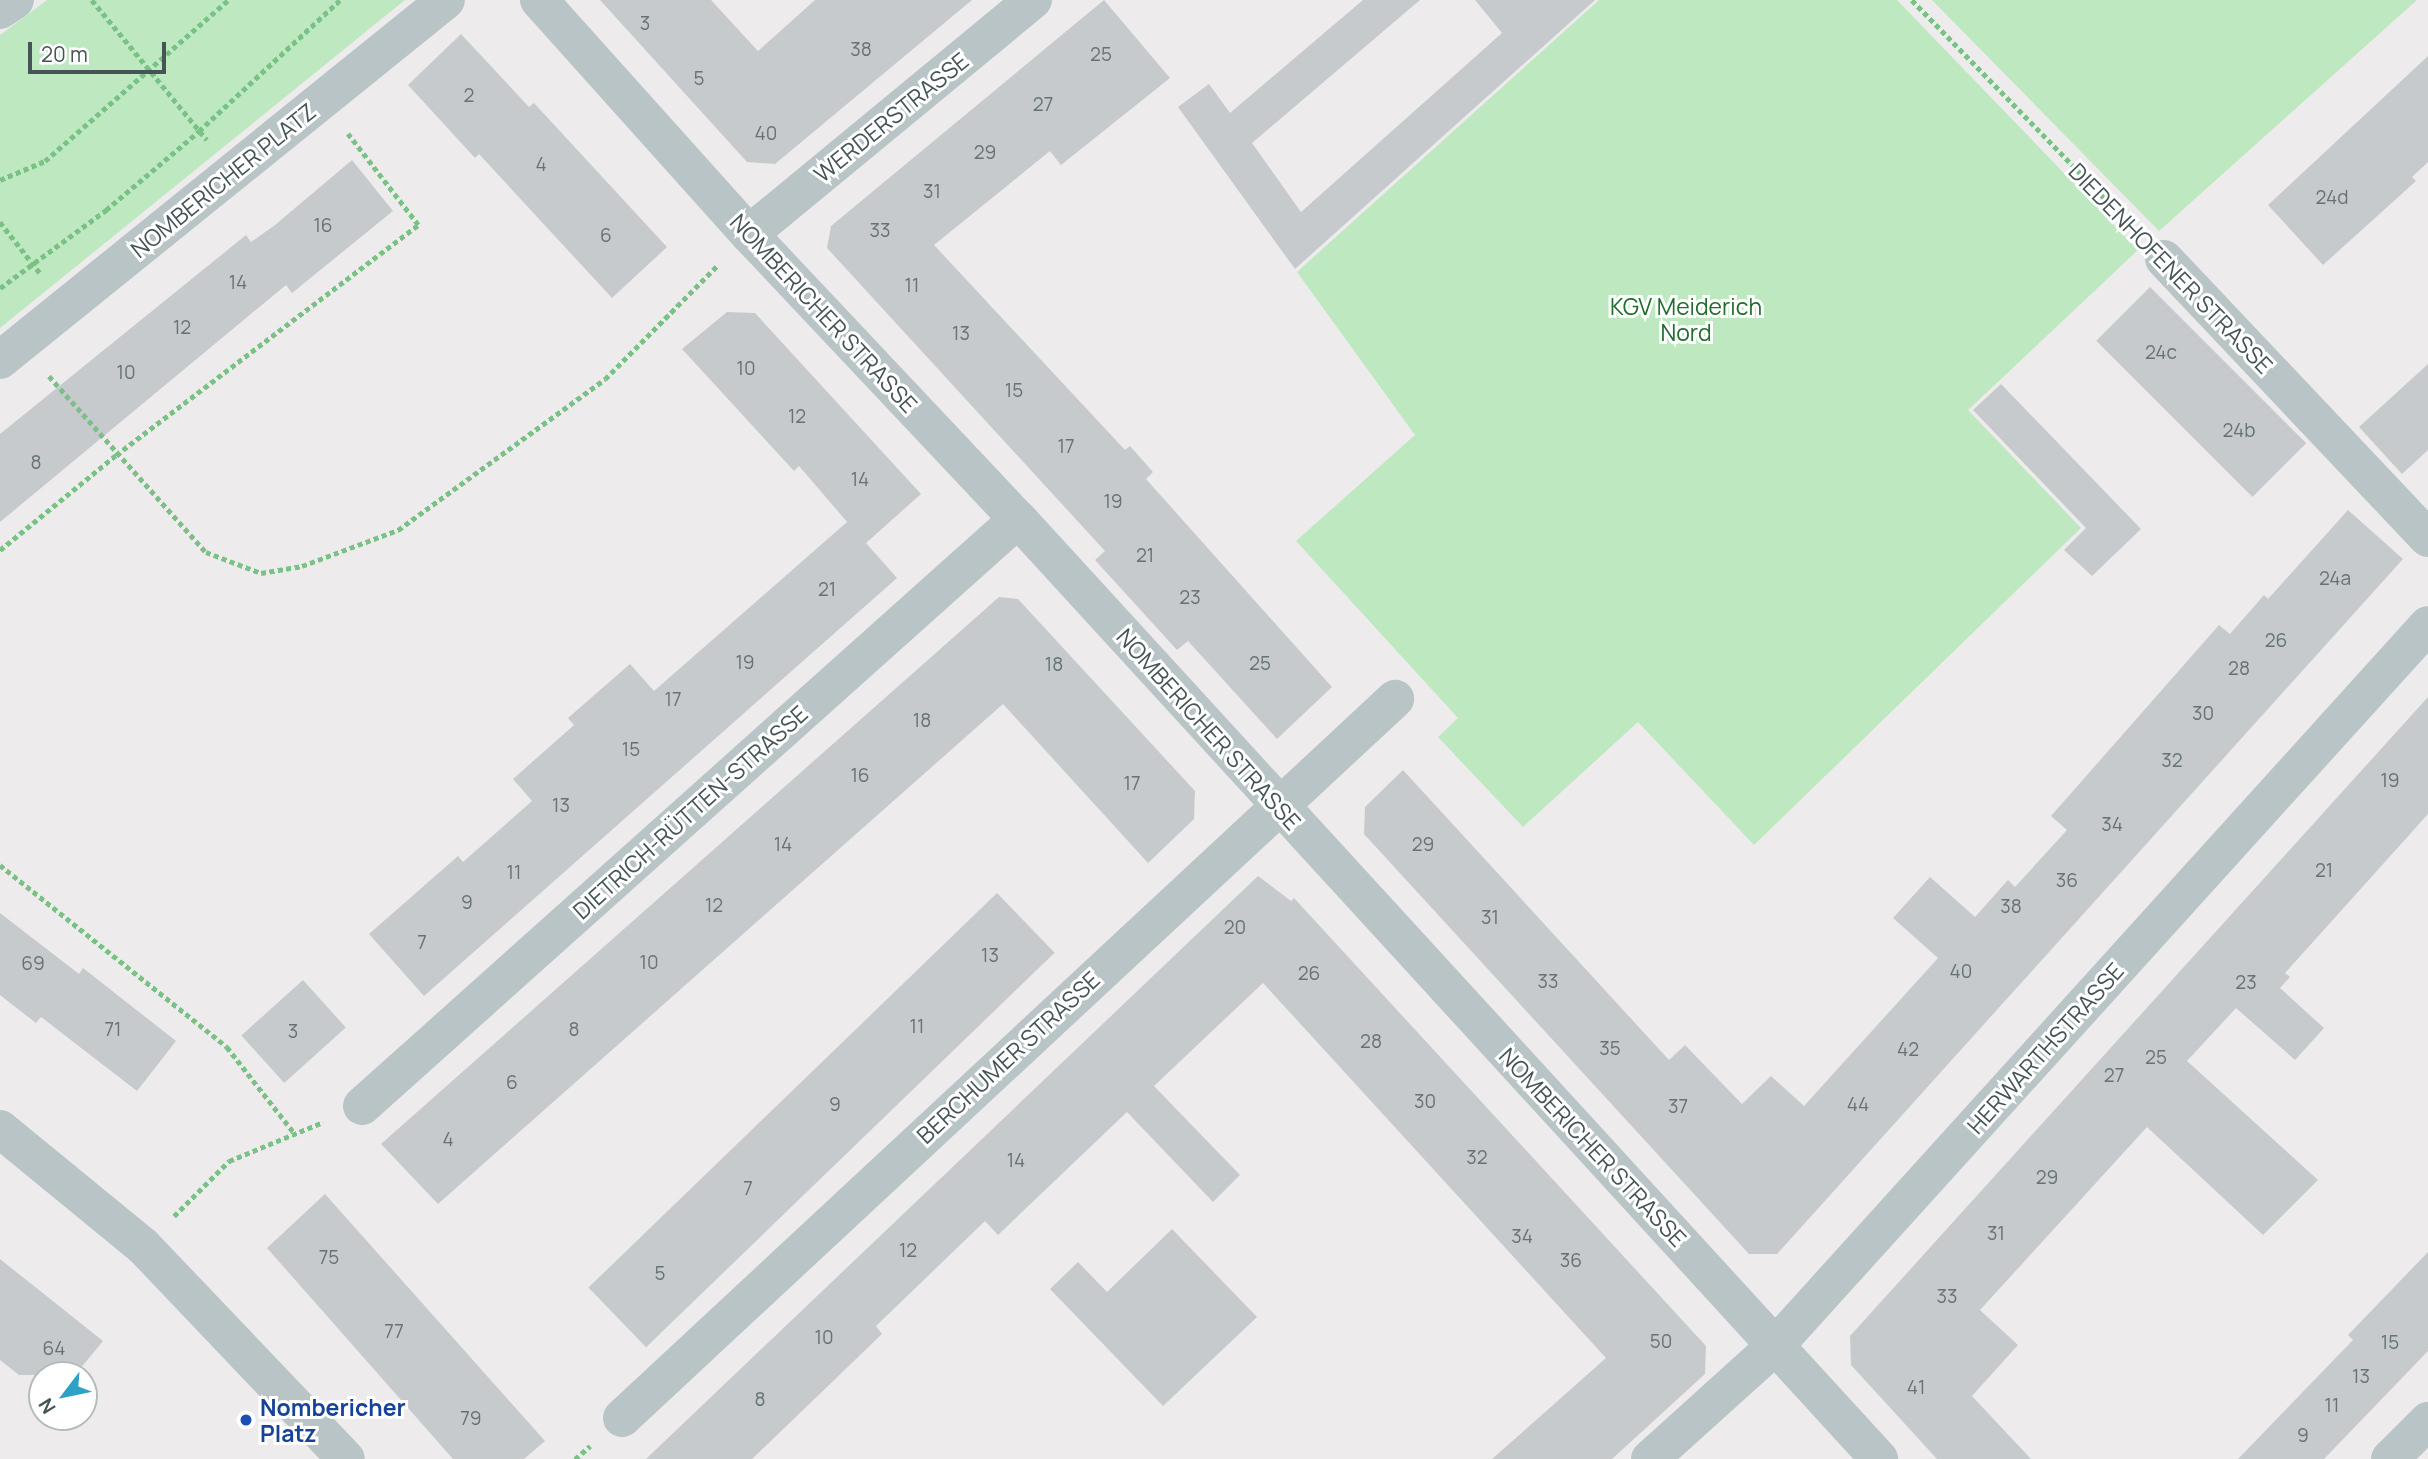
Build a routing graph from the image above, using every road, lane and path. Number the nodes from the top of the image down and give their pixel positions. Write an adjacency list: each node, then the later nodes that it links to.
1 (15, 0): 9 (street)
2 (92, 0): 10 (path)
3 (228, 0): 10 (path)
4 (340, 0): 12 (path)
5 (446, 0): 11 (street, NOMBERICHER PLATZ)
6 (539, 0): 16 (street, NOMBERICHER STRASSE)
7 (1033, 0): 16 (street, WERDERSTRASSE)
8 (1912, 0): 17 (path, DIEDENHOFENER STRASSE)
9 (0, 10)
10 (147, 69): 12 (path); 14 (path)
11 (322, 100): 13 (street, NOMBERICHER PLATZ); 22 (path)
12 (199, 131): 13 (path); 18 (path)
13 (232, 172): 20 (street, NOMBERICHER PLATZ)
14 (0, 180)
15 (0, 222): 18 (path)
16 (749, 234): 22 (path); 23 (street, NOMBERICHER STRASSE)
17 (2164, 259): 24 (street, DIEDENHOFENER STRASSE)
18 (30, 261): 19 (path); 20 (path)
19 (0, 288)
20 (66, 307): 21 (street, NOMBERICHER PLATZ)
21 (10, 352): 22 (path)
22 (116, 455): 25 (path)
23 (1018, 519): 28 (street, NOMBERICHER STRASSE); 30 (street, DIETRICH-RÜTTEN-STRASSE)
24 (2428, 538)
25 (0, 550)
26 (2428, 625): 34 (street, HERWARTHSTRASSE)
27 (1395, 699): 28 (street, BERCHUMER STRASSE)
28 (1277, 805): 34 (street, NOMBERICHER STRASSE); 35 (street, BERCHUMER STRASSE)
29 (0, 865): 32 (path)
30 (362, 1106): 32 (path)
31 (0, 1129): 33 (street)
32 (295, 1134): 33 (path)
33 (144, 1246): 37 (street)
34 (1776, 1345): 38 (street, HERWARTHSTRASSE); 39 (street, NOMBERICHER STRASSE)
35 (622, 1418)
36 (2428, 1421): 40 (street)
37 (346, 1459)
38 (1650, 1459)
39 (1879, 1459)
40 (2390, 1459)

